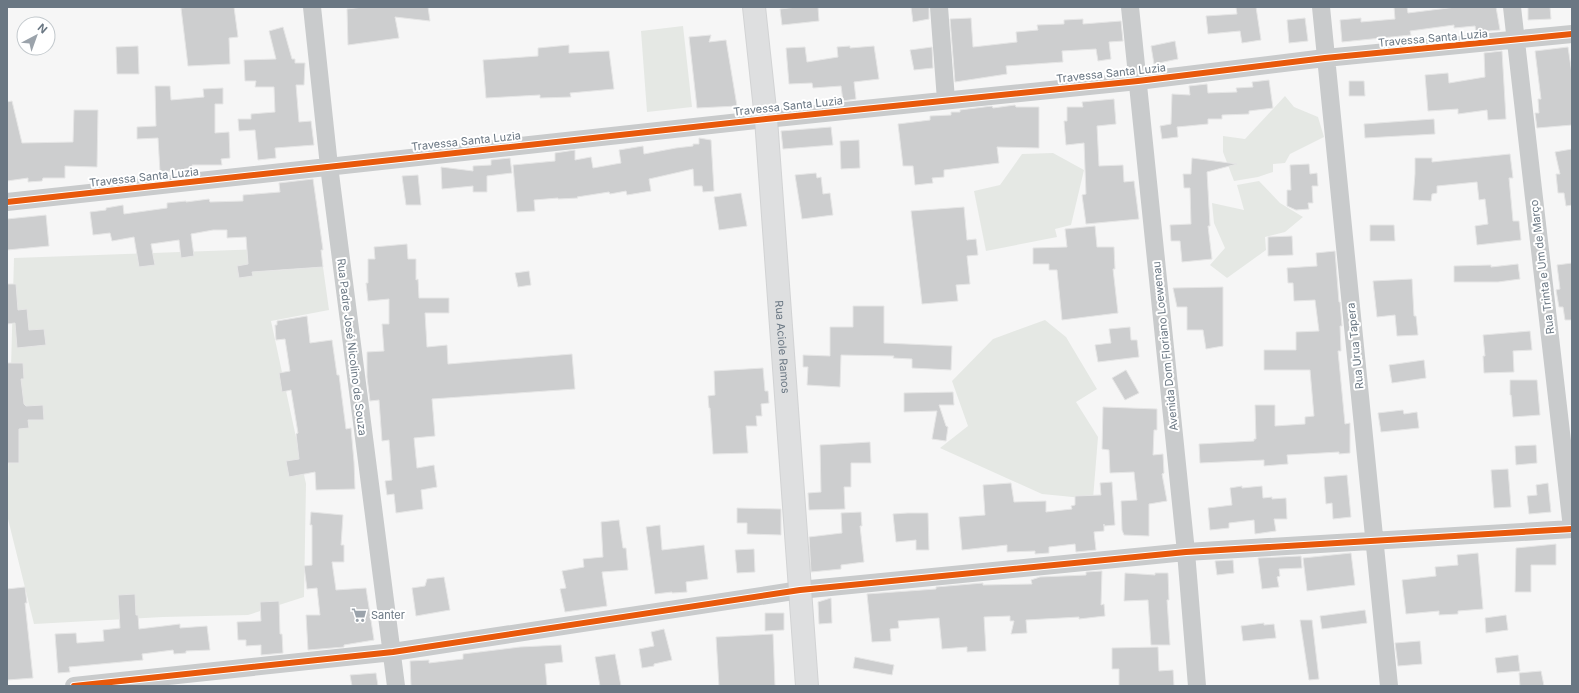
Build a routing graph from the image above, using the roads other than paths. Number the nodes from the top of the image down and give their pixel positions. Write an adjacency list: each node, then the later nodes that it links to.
1 (312, 7): 13 (street, Rua Padre José Nicolino de Souza)
2 (754, 7): 12 (street, Rua Aciole Ramos)
3 (939, 7): 11 (street)
4 (1130, 7): 10 (street, Avenida Dom Floriano Loewenau)
5 (1321, 7): 9 (street, Rua Urua Tapera)
6 (1512, 7): 8 (street, Rua Trinta e Um de Março)
7 (1572, 34): 8 (street, Travessa Santa Luzia)
8 (1515, 40): 9 (street, Travessa Santa Luzia); 15 (street, Rua Trinta e Um de Março)
9 (1326, 58): 10 (street, Travessa Santa Luzia); 16 (street, Rua Urua Tapera)
10 (1138, 81): 11 (street, Travessa Santa Luzia); 17 (street, Avenida Dom Floriano Loewenau)
11 (946, 100): 12 (street, Travessa Santa Luzia)
12 (766, 118): 13 (street, Travessa Santa Luzia); 18 (street, Rua Aciole Ramos)
13 (329, 166): 14 (street, Travessa Santa Luzia); 19 (street, Rua Padre José Nicolino de Souza)
14 (7, 202)
15 (1572, 528): 16 (street)
16 (1375, 540): 17 (street); 24 (street, Rua Urua Tapera)
17 (1186, 552): 18 (street); 23 (street, Avenida Dom Floriano Loewenau)
18 (800, 590): 19 (street); 22 (street, Rua Aciole Ramos)
19 (393, 652): 20 (street); 21 (street, Rua Padre José Nicolino de Souza)
20 (74, 686)
21 (396, 686)
22 (806, 686)
23 (1198, 686)
24 (1390, 686)

